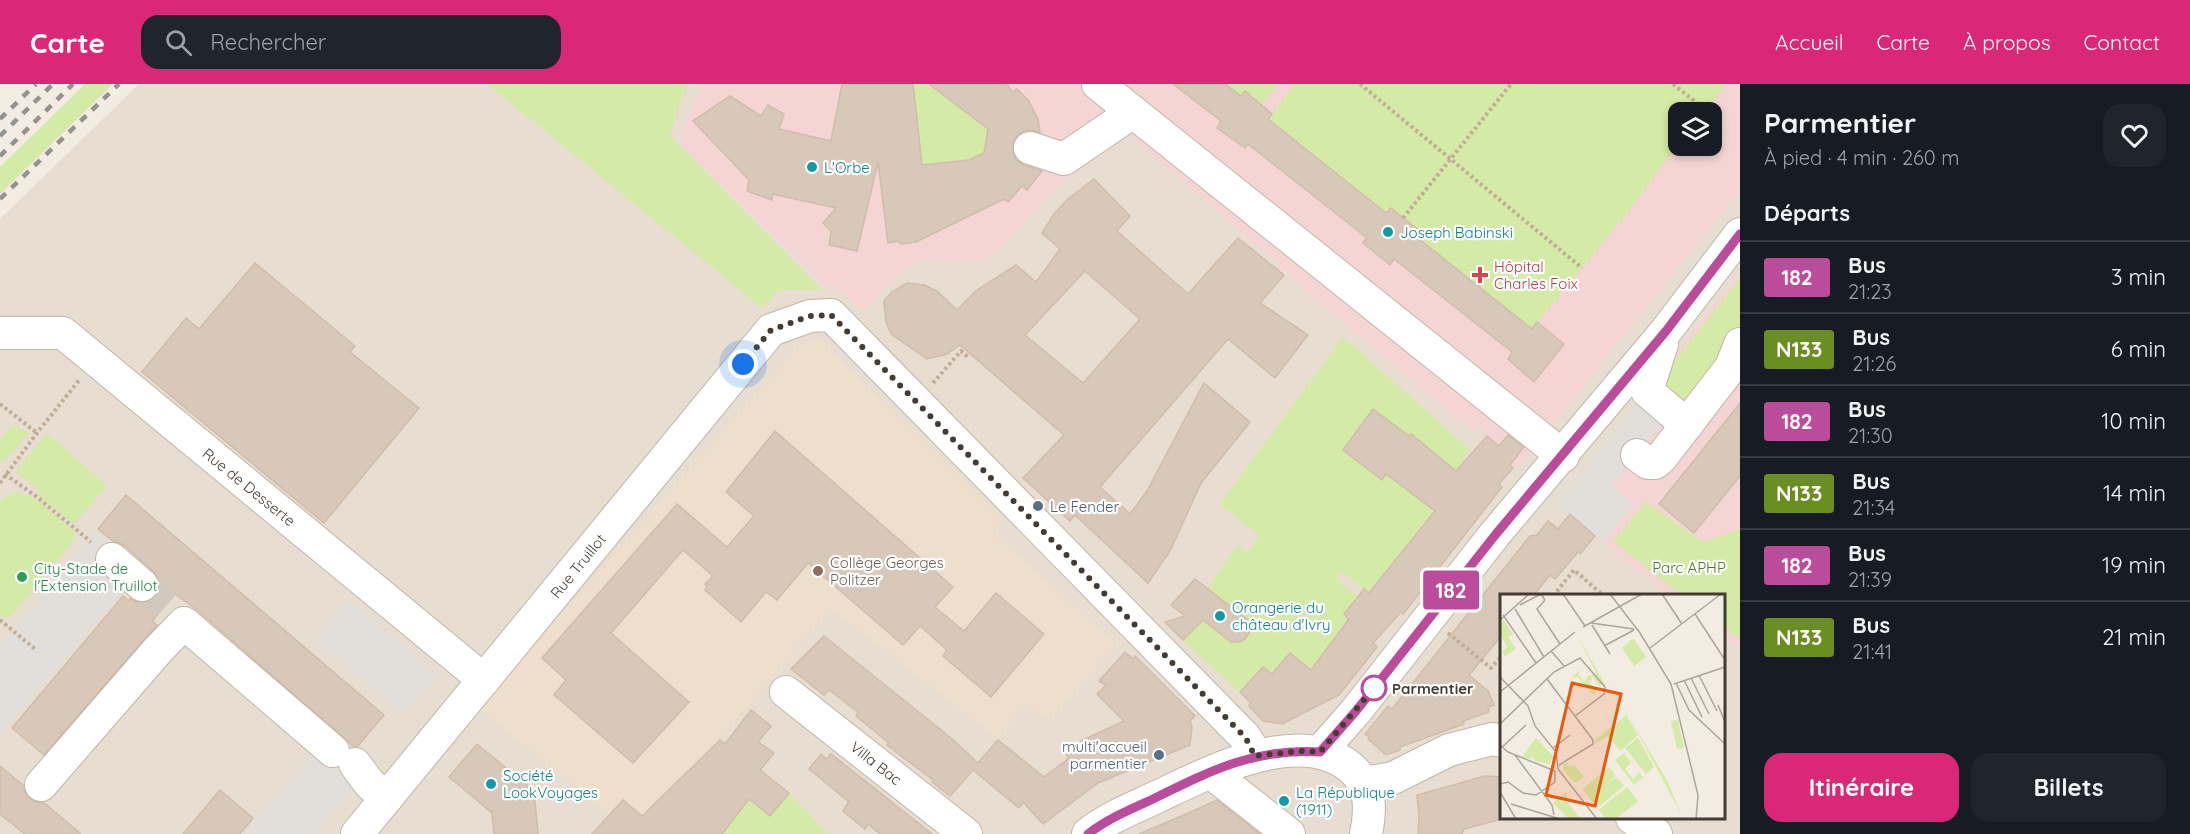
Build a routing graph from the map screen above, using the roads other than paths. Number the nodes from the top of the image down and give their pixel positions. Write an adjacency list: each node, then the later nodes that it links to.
1 (1098, 84): 2 (street)
2 (1133, 112): 3 (street); 10 (street)
3 (1030, 148)
4 (1740, 234): 5 (street)
5 (1666, 331): 8 (street); 10 (street)
6 (0, 333): 13 (street, Rue de Desserte)
7 (1740, 344): 8 (street)
8 (1670, 414): 9 (street)
9 (1637, 455)
10 (1563, 456): 16 (street)
11 (112, 559): 12 (street)
12 (142, 585)
13 (484, 680): 17 (street, Rue Truillot); 21 (street, Rue Truillot)
14 (786, 692): 24 (street, Villa Bac)
15 (1500, 741): 19 (street)
16 (1320, 752): 17 (street); 19 (street)
17 (1254, 756): 18 (street)
18 (1215, 775): 25 (street); 26 (street); 27 (street)
19 (1365, 783): 28 (street)
20 (41, 785): 21 (street)
21 (386, 799): 23 (street, Rue Truillot)
22 (1634, 819): 29 (street)
23 (357, 834)
24 (966, 834)
25 (1072, 834)
26 (1088, 834)
27 (1289, 834)
28 (1366, 834)
29 (1656, 834)

